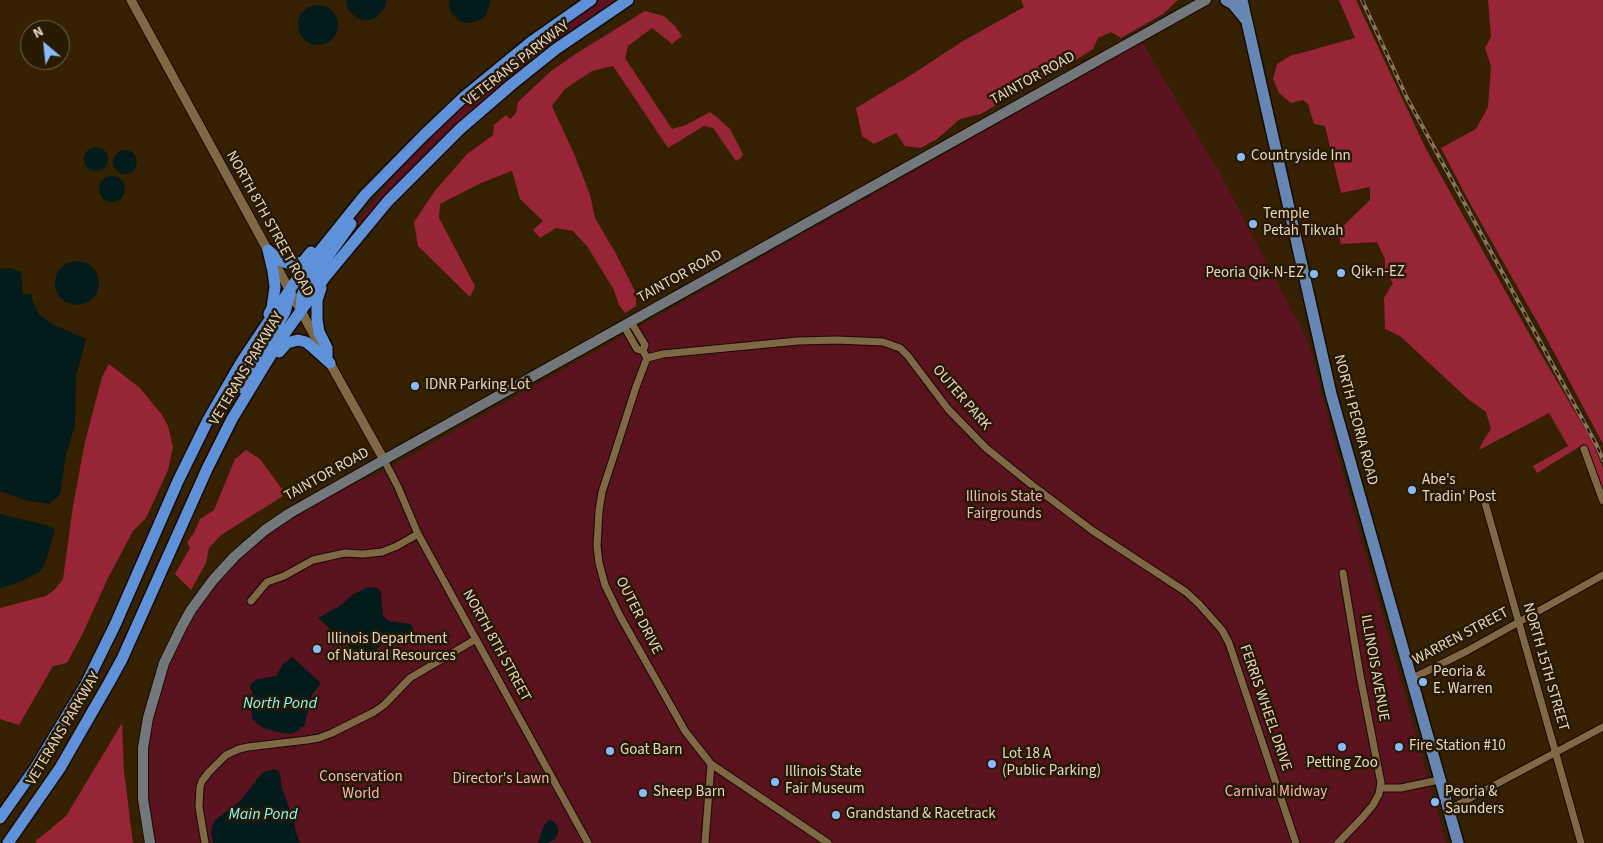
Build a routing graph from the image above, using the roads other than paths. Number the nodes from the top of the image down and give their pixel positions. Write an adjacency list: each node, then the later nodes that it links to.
1 (131, 0): 10 (street, NORTH 8TH STREET ROAD)
2 (590, 0): 8 (highway, VETERANS PARKWAY)
3 (628, 0): 11 (highway, VETERANS PARKWAY)
4 (1206, 0): 14 (main road, TAINTOR ROAD)
5 (1226, 0): 7 (main road)
6 (1242, 0): 7 (main road, NORTH PEORIA ROAD)
7 (1247, 21): 31 (main road, NORTH PEORIA ROAD)
8 (374, 186): 9 (highway, VETERANS PARKWAY); 13 (highway)
9 (365, 196): 10 (highway); 12 (highway, VETERANS PARKWAY)
10 (268, 250): 12 (street, NORTH 8TH STREET ROAD); 15 (highway)
11 (325, 277): 13 (highway, VETERANS PARKWAY); 17 (highway)
12 (290, 290): 13 (street, NORTH 8TH STREET ROAD); 15 (highway, VETERANS PARKWAY); 19 (highway)
13 (301, 310): 17 (street, NORTH 8TH STREET ROAD); 18 (highway, VETERANS PARKWAY)
14 (628, 324): 16 (street); 21 (main road, TAINTOR ROAD)
15 (258, 336): 38 (highway, VETERANS PARKWAY)
16 (645, 354): 28 (street, OUTER PARK); 34 (street, OUTER DRIVE)
17 (328, 360): 18 (highway); 21 (street, NORTH 8TH STREET ROAD)
18 (232, 419): 19 (highway, VETERANS PARKWAY)
19 (222, 439): 40 (highway, VETERANS PARKWAY)
20 (1584, 449): 23 (street)
21 (384, 460): 24 (street, NORTH 8TH STREET); 41 (main road, TAINTOR ROAD)
22 (1484, 499): 29 (street, NORTH 15TH STREET)
23 (1603, 501)
24 (418, 534): 27 (street); 30 (street, NORTH 8TH STREET)
25 (1343, 573): 36 (street, ILLINOIS AVENUE)
26 (1603, 575): 29 (street, WARREN STREET)
27 (251, 601)
28 (1208, 615): 45 (street, FERRIS WHEEL DRIVE)
29 (1518, 622): 31 (street, WARREN STREET); 33 (street, NORTH 15TH STREET)
30 (476, 639): 42 (street); 43 (street, NORTH 8TH STREET)
31 (1411, 679): 35 (main road, NORTH PEORIA ROAD)
32 (1603, 727): 33 (street)
33 (1556, 753): 37 (street); 48 (street, NORTH 15TH STREET)
34 (711, 764): 39 (street, OUTER DRIVE); 44 (street)
35 (1439, 780): 36 (street); 37 (main road, NORTH PEORIA ROAD)
36 (1380, 788): 46 (street)
37 (1448, 810): 47 (main road, NORTH PEORIA ROAD)
38 (0, 818)
39 (825, 842)
40 (8, 843)
41 (150, 843)
42 (205, 843)
43 (588, 843)
44 (705, 843)
45 (1296, 843)
46 (1338, 843)
47 (1458, 843)
48 (1581, 843)

